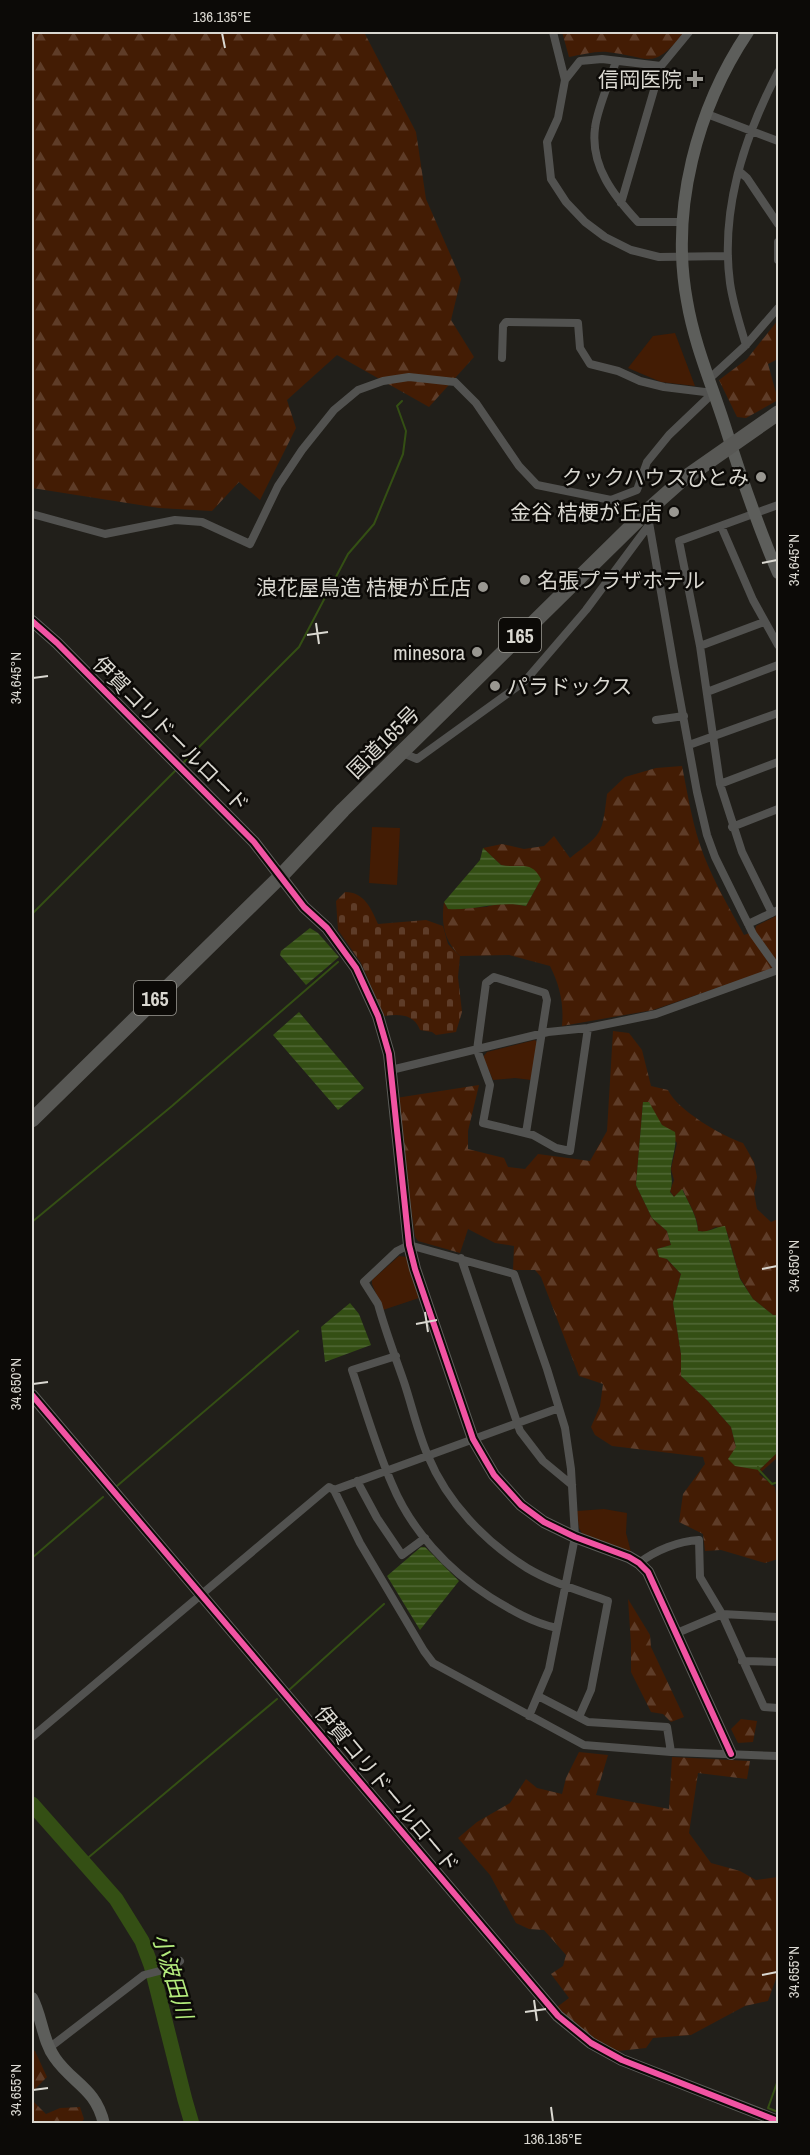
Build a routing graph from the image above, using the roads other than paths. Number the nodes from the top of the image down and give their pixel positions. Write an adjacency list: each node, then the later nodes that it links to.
1 (554, 32): 7 (street)
2 (689, 32): 5 (street)
3 (748, 32): 8 (street)
4 (616, 61): 5 (street); 7 (street); 12 (street)
5 (661, 66): 12 (street)
6 (778, 72): 9 (street)
7 (565, 80): 17 (street)
8 (707, 114): 9 (street); 13 (street)
9 (751, 130): 10 (street); 11 (street)
10 (778, 141)
11 (739, 171): 14 (street); 16 (street)
12 (621, 203): 13 (street)
13 (682, 222): 17 (street)
14 (778, 224)
15 (778, 242): 18 (street)
16 (728, 255): 17 (street); 20 (street)
17 (682, 256): 22 (street)
18 (778, 260)
19 (778, 308): 20 (street)
20 (746, 345): 22 (street)
21 (502, 358): 23 (street)
22 (709, 379): 23 (street)
23 (713, 393): 25 (street); 27 (street)
24 (778, 413): 25 (highway, 国道165号 / 165)
25 (730, 444): 28 (street); 29 (highway, 国道165号 / 165)
26 (778, 505): 28 (street)
27 (32, 514)
28 (753, 514): 30 (street); 31 (street)
29 (648, 518): 39 (street); 43 (highway, 国道165号 / 165); 43 (street)
30 (721, 526): 33 (street); 35 (street)
31 (778, 573)
32 (32, 621): 48 (street, 伊賀コリドールロード)
33 (764, 622): 34 (street); 35 (street)
34 (778, 645)
35 (700, 646): 37 (street)
36 (778, 665): 37 (street)
37 (707, 692): 41 (street)
38 (778, 713): 41 (street)
39 (684, 716): 40 (street); 42 (street)
40 (656, 720)
41 (713, 737): 42 (street); 45 (street)
42 (689, 746): 50 (street)
43 (403, 753): 48 (highway, 国道165号 / 165)
44 (778, 762): 45 (street)
45 (720, 784): 47 (street)
46 (778, 809): 47 (street)
47 (732, 827): 49 (street)
48 (280, 877): 55 (street, 伊賀コリドールロード); 56 (highway, 国道165号 / 165)
49 (775, 912): 50 (street)
50 (748, 924): 51 (street)
51 (778, 970): 52 (street)
52 (588, 1028): 53 (street); 57 (street)
53 (542, 1034): 54 (street); 54 (street); 57 (street)
54 (477, 1050): 55 (street); 57 (street)
55 (391, 1070): 58 (street, 伊賀コリドールロード)
56 (32, 1120)
57 (526, 1133)
58 (409, 1245): 59 (street); 60 (street); 64 (street, 伊賀コリドールロード)
59 (461, 1258): 62 (street); 63 (street)
60 (396, 1356): 65 (street); 66 (street)
61 (32, 1395): 74 (street, 伊賀コリドールロード)
62 (560, 1408): 63 (street); 68 (street)
63 (517, 1423): 64 (street); 68 (street)
64 (473, 1439): 65 (street); 70 (street, 伊賀コリドールロード)
65 (427, 1456): 66 (street); 73 (street)
66 (387, 1471): 67 (street); 71 (street)
67 (357, 1482): 69 (street); 71 (street)
68 (572, 1485): 70 (street)
69 (334, 1490): 74 (street); 83 (street)
70 (575, 1537): 72 (street, 伊賀コリドールロード); 73 (street)
71 (425, 1538): 77 (street)
72 (639, 1563): 75 (street); 78 (street)
73 (566, 1586): 77 (street); 84 (street)
74 (200, 1594): 85 (street); 92 (street, 伊賀コリドールロード)
75 (722, 1614): 76 (street); 78 (street); 79 (street)
76 (777, 1616)
77 (557, 1628): 81 (street)
78 (677, 1633): 87 (street)
79 (742, 1661): 80 (street); 82 (street)
80 (778, 1662)
81 (538, 1696): 83 (street); 84 (street)
82 (778, 1708)
83 (529, 1716): 86 (street)
84 (579, 1717): 86 (street)
85 (32, 1737)
86 (671, 1752): 87 (street)
87 (731, 1754): 88 (street)
88 (778, 1756)
89 (180, 1961): 91 (street)
90 (32, 1998): 91 (street)
91 (49, 2048): 93 (street)
92 (778, 2121)
93 (104, 2124)

